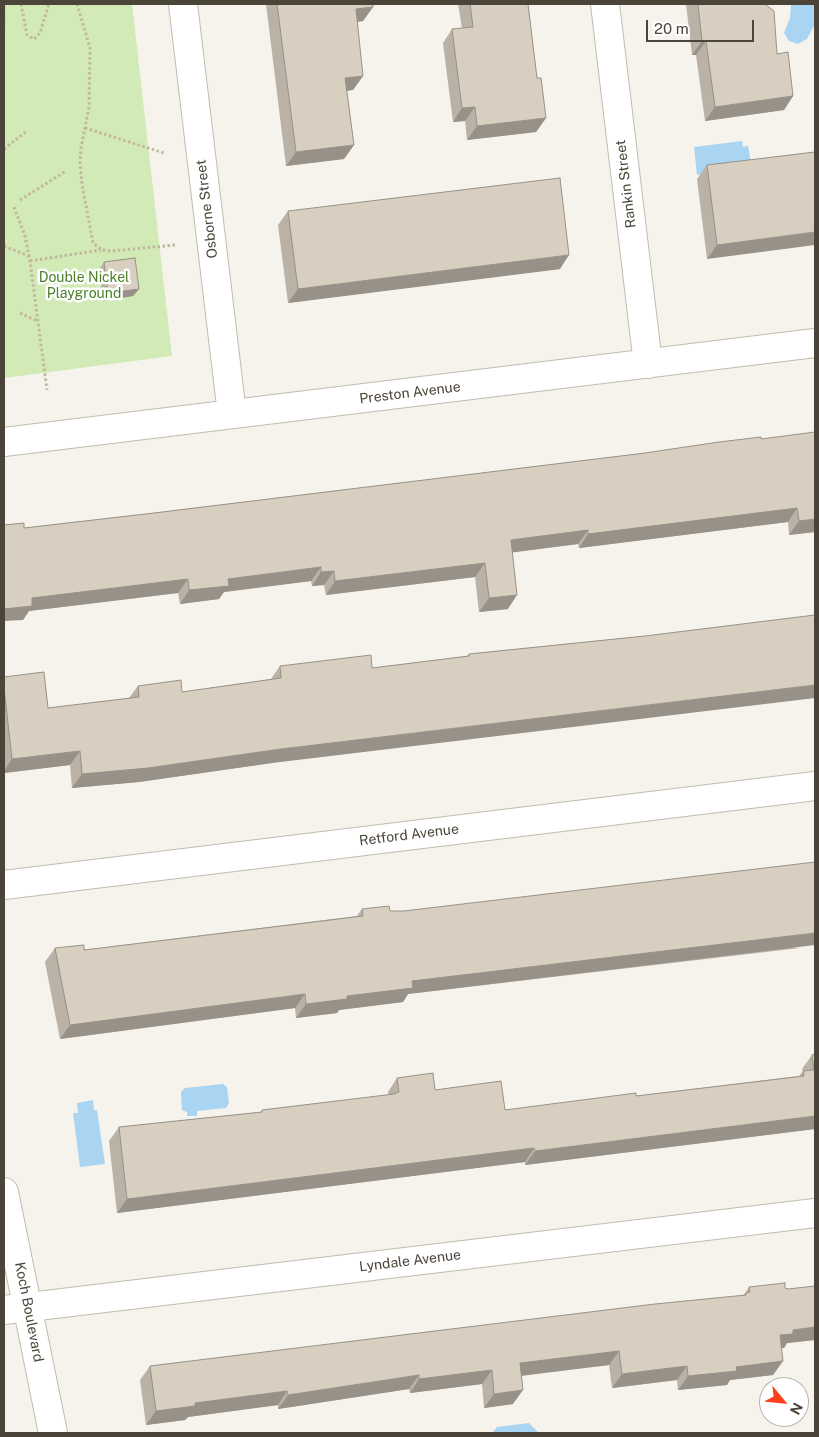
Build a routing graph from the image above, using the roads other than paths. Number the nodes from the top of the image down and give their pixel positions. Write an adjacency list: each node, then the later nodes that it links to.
1 (183, 4): 5 (street, Osborne Street)
2 (605, 4): 4 (street, Rankin Street)
3 (815, 343): 4 (street, Preston Avenue)
4 (648, 364): 5 (street, Preston Avenue)
5 (232, 414): 6 (street, Preston Avenue)
6 (4, 442)
7 (815, 786): 8 (street, Retford Avenue)
8 (4, 885)
9 (4, 1192): 11 (street, Koch Boulevard)
10 (815, 1213): 11 (street, Lyndale Avenue)
11 (16, 1308): 12 (street, Koch Boulevard)
12 (53, 1433)

